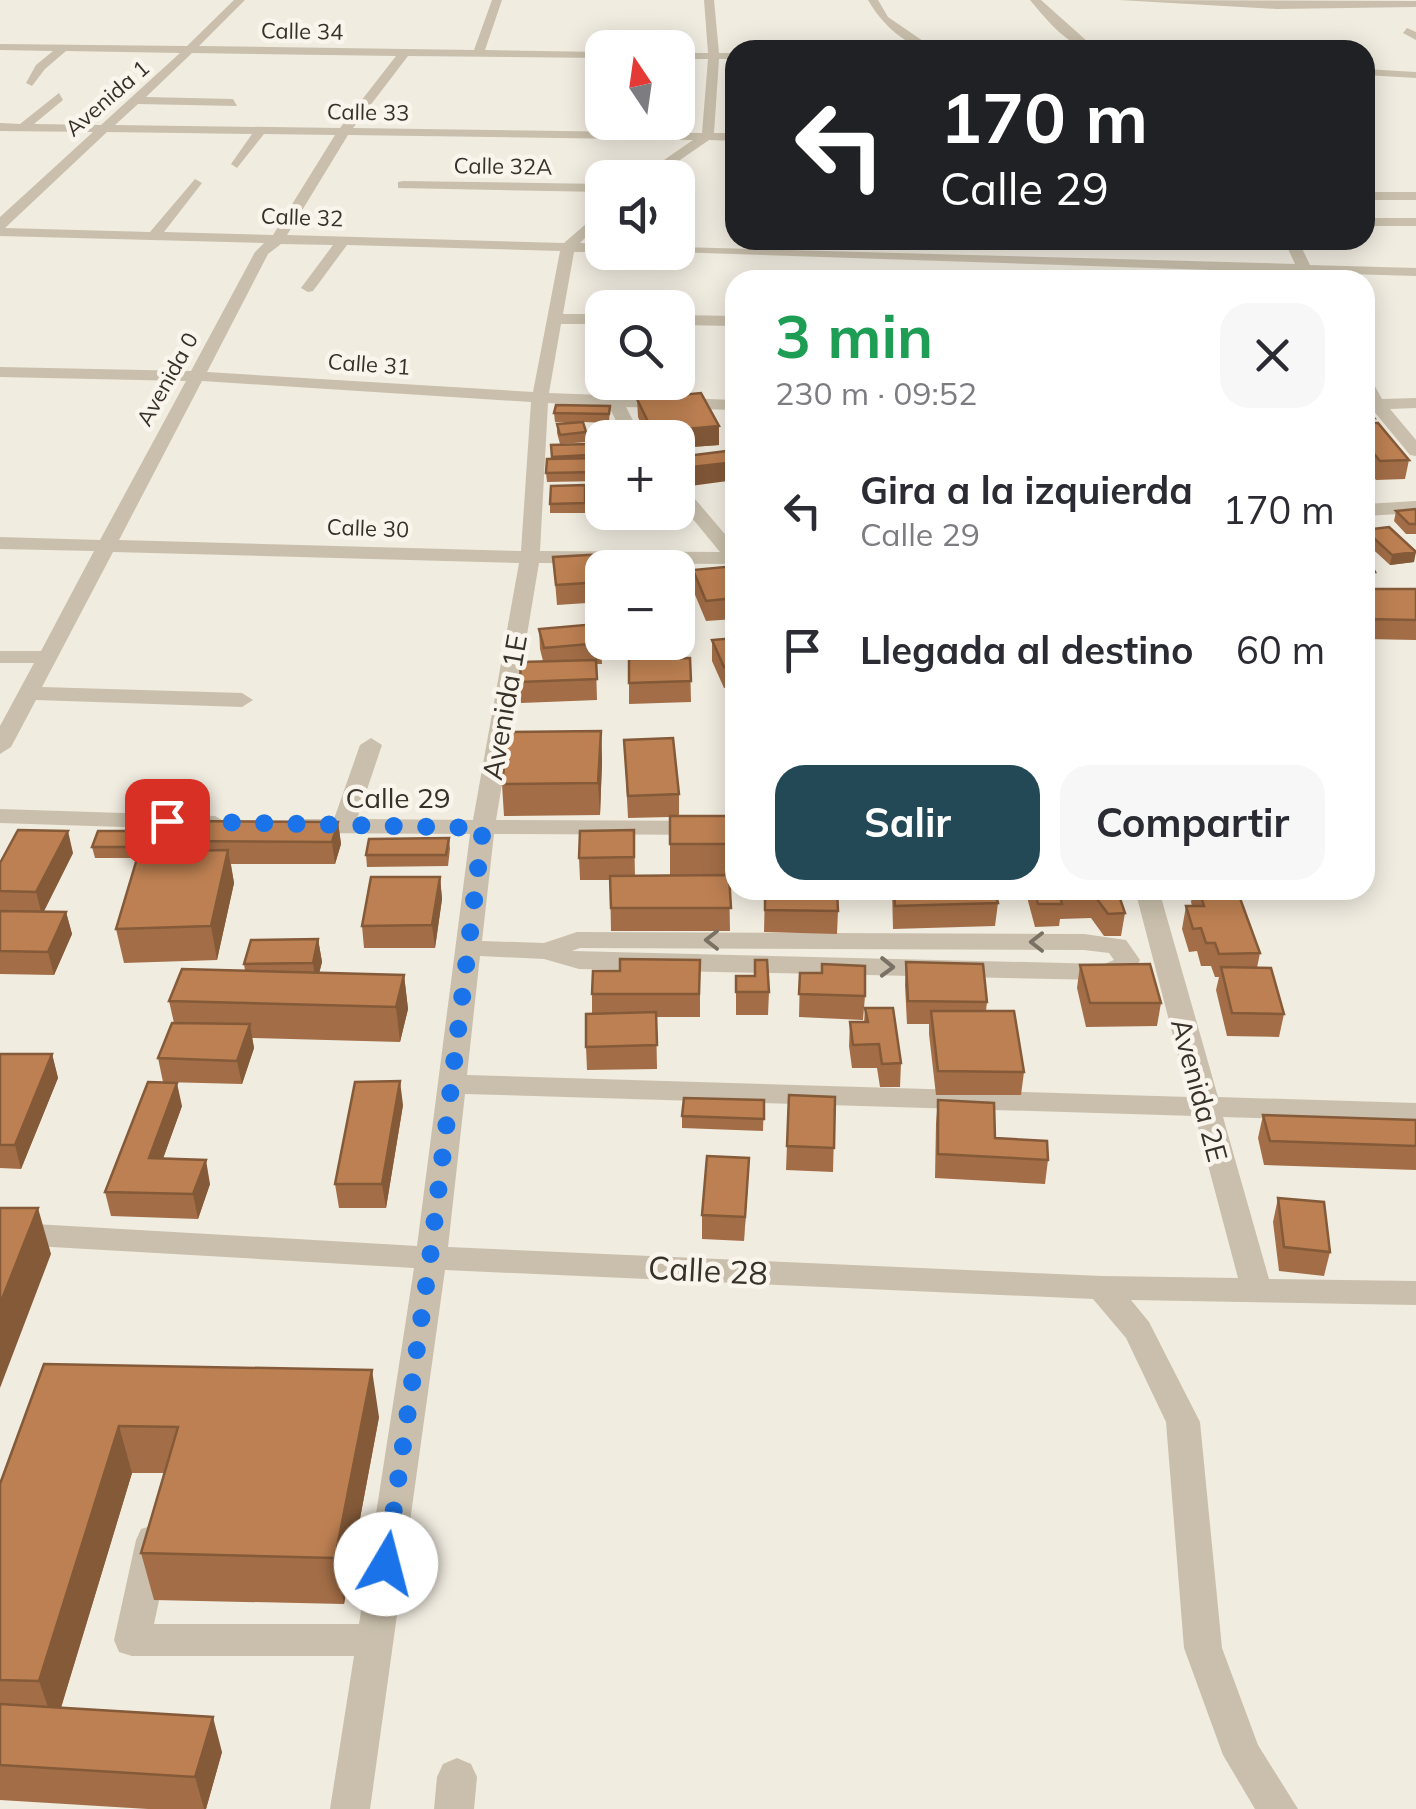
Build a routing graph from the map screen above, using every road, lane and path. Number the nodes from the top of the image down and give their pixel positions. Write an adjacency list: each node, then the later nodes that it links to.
1 (240, 0): 13 (street, Avenida 1)
2 (497, 0): 15 (street)
3 (709, 0): 18 (street)
4 (873, 0): 9 (street)
5 (1035, 0): 10 (street)
6 (1124, 0): 7 (street)
7 (1182, 0): 8 (street)
8 (1416, 4)
9 (915, 40)
10 (1077, 40)
11 (0, 47): 12 (street, Calle 34)
12 (63, 48): 13 (street, Calle 34); 22 (street)
13 (192, 49): 14 (street, Calle 34); 24 (street, Avenida 1)
14 (405, 52): 15 (street, Calle 34); 30 (street, Avenida 0)
15 (478, 53): 16 (street, Calle 34)
16 (585, 55)
17 (695, 56): 18 (street)
18 (714, 56): 19 (street); 31 (street)
19 (725, 56)
20 (1375, 73): 21 (street)
21 (1416, 75)
22 (32, 83)
23 (59, 97): 27 (street)
24 (136, 100): 25 (street); 28 (street, Avenida 1)
25 (233, 103)
26 (0, 127): 27 (street, Calle 33)
27 (22, 128): 28 (street, Calle 33)
28 (99, 129): 29 (street, Calle 33); 42 (street, Avenida 1)
29 (260, 131): 30 (street, Calle 33); 34 (street)
30 (344, 131): 31 (street, Calle 33); 45 (street, Avenida 0)
31 (706, 136): 32 (street, Calle 33); 33 (street)
32 (725, 137)
33 (671, 160)
34 (237, 164)
35 (195, 183): 44 (street)
36 (403, 184): 37 (street, Calle 32A)
37 (585, 188)
38 (1375, 196): 39 (street)
39 (1416, 196)
40 (1375, 222): 41 (street)
41 (1416, 222)
42 (0, 228): 44 (street, Calle 32)
43 (585, 230): 47 (street)
44 (155, 235): 45 (street, Calle 32)
45 (278, 239): 46 (street, Calle 32); 63 (street, Avenida 0)
46 (343, 240): 47 (street, Calle 32); 57 (street)
47 (568, 247): 48 (street, Calle 32); 58 (street, Avenida 1E)
48 (585, 248)
49 (1002, 250): 52 (street)
50 (695, 252): 51 (street)
51 (912, 259): 52 (street); 53 (street)
52 (1003, 260): 54 (street)
53 (915, 270)
54 (1206, 270)
55 (1375, 276): 56 (street)
56 (1413, 276)
57 (308, 288)
58 (553, 319): 59 (street); 64 (street, Avenida 1E)
59 (585, 320)
60 (695, 320): 61 (street)
61 (725, 321)
62 (0, 372): 63 (street, Calle 31)
63 (198, 376): 64 (street, Calle 31); 76 (street, Avenida 0)
64 (540, 397): 65 (street, Calle 31); 78 (street, Avenida 1E)
65 (615, 402): 67 (street, Calle 31); 70 (street)
66 (1416, 403): 68 (street)
67 (725, 404)
68 (1375, 404)
69 (1375, 408): 71 (street)
70 (624, 420)
71 (1416, 451)
72 (1416, 508): 74 (street)
73 (695, 510): 77 (street)
74 (1375, 510)
75 (0, 543): 76 (street, Calle 30)
76 (104, 546): 78 (street, Calle 30); 80 (street, Avenida 0)
77 (725, 546)
78 (530, 558): 79 (street, Calle 30); 90 (street, Avenida 1E)
79 (725, 558)
80 (49, 656): 81 (street); 82 (street, Avenida 0)
81 (0, 657)
82 (29, 693): 83 (street); 85 (street, Avenida 0)
83 (242, 700)
84 (371, 745): 89 (street)
85 (0, 747)
86 (0, 816): 87 (street)
87 (236, 823)
88 (272, 825): 89 (street, Calle 29)
89 (343, 828): 90 (street, Calle 29)
90 (483, 828): 91 (street, Calle 29); 93 (street, Avenida 1E)
91 (725, 828)
92 (1150, 900): 96 (street, Avenida 2E)
93 (468, 948): 94 (street); 95 (street, Avenida 1E)
94 (546, 951): 94 (street, one-way to 94)
95 (452, 1084): 96 (street); 99 (street, Avenida 1E)
96 (1203, 1107): 97 (street); 101 (street, Avenida 2E)
97 (1416, 1113)
98 (0, 1233): 99 (street, Calle 28)
99 (430, 1258): 100 (street, Calle 28); 104 (street, Avenida 1E)
100 (1102, 1288): 101 (street, Calle 28); 106 (street)
101 (1256, 1289): 102 (street, Calle 28)
102 (1416, 1294)
103 (163, 1500): 104 (street)
104 (374, 1640): 105 (street, Avenida 1E)
105 (350, 1809)
106 (1278, 1809)

